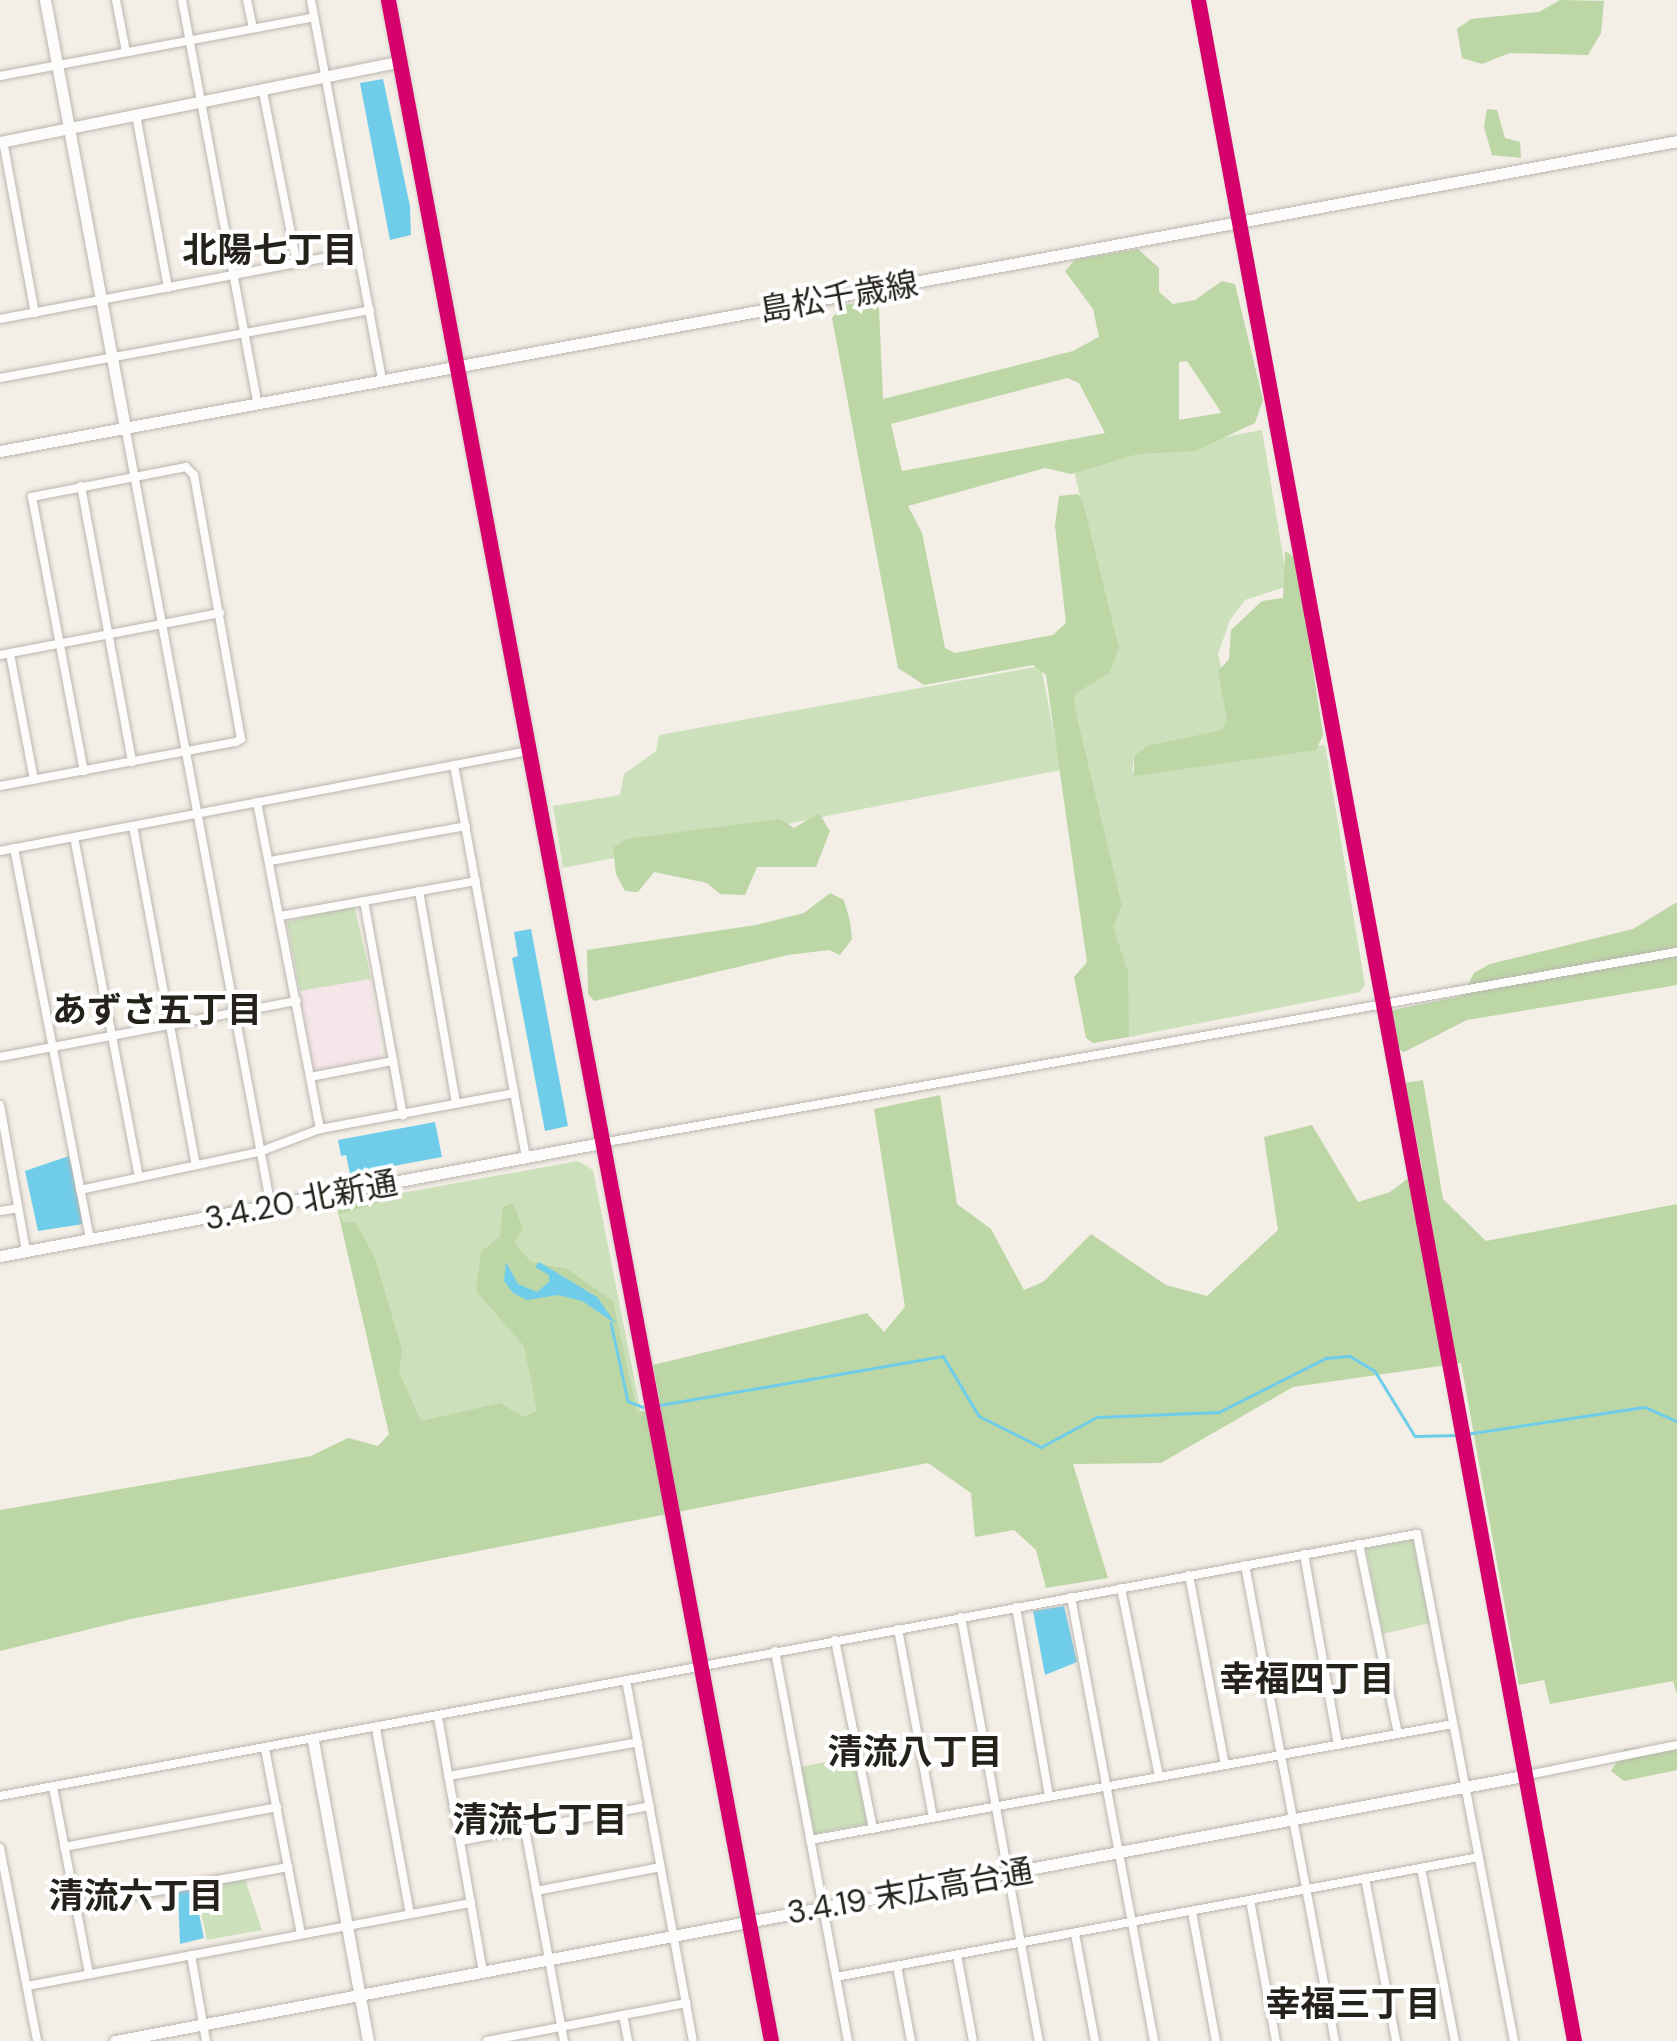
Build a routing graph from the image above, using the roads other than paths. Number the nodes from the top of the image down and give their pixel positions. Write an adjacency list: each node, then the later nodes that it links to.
1 (45, 0): 13 (street)
2 (116, 0): 11 (street)
3 (182, 0): 10 (street)
4 (247, 0): 9 (street)
5 (311, 0): 8 (street)
6 (388, 0): 12 (street)
7 (1198, 0): 22 (street)
8 (314, 17): 9 (street); 14 (street)
9 (252, 28): 10 (street)
10 (189, 39): 11 (street); 17 (street)
11 (126, 52): 13 (street)
12 (400, 60): 14 (street); 33 (street)
13 (57, 65): 15 (street); 19 (street)
14 (325, 75): 16 (street); 23 (street)
15 (0, 76)
16 (263, 92): 17 (street); 24 (street)
17 (201, 102): 18 (street); 25 (street)
18 (136, 115): 19 (street); 26 (street)
19 (69, 129): 20 (street); 27 (street)
20 (1, 142): 29 (street)
21 (1677, 142): 22 (street, 島松千歳線)
22 (1240, 224): 33 (street, 島松千歳線); 67 (street)
23 (359, 251): 24 (street); 28 (street)
24 (297, 263): 25 (street)
25 (234, 276): 26 (street); 31 (street)
26 (168, 288): 27 (street)
27 (102, 301): 29 (street); 32 (street)
28 (370, 310): 31 (street); 35 (street)
29 (34, 313): 30 (street)
30 (0, 318)
31 (244, 332): 32 (street); 36 (street)
32 (112, 358): 34 (street); 37 (street)
33 (456, 366): 35 (street, 島松千歳線); 46 (street)
34 (0, 378)
35 (382, 380): 36 (street, 島松千歳線)
36 (257, 401): 37 (street, 島松千歳線)
37 (124, 426): 38 (street, 島松千歳線); 39 (street)
38 (0, 451)
39 (134, 477): 40 (street); 41 (street); 42 (street)
40 (82, 486): 43 (street); 44 (street)
41 (220, 613): 42 (street); 47 (street)
42 (161, 624): 43 (street); 47 (street)
43 (109, 634): 44 (street); 48 (street)
44 (60, 643): 45 (street); 50 (street)
45 (5, 654): 51 (street)
46 (528, 751): 49 (street); 80 (street)
47 (184, 752): 48 (street); 54 (street)
48 (132, 762): 50 (street)
49 (454, 765): 53 (street); 56 (street)
50 (84, 771): 51 (street)
51 (34, 780): 52 (street)
52 (0, 786)
53 (257, 802): 54 (street); 60 (street)
54 (196, 813): 55 (street); 68 (street)
55 (133, 826): 57 (street); 69 (street)
56 (466, 826): 60 (street); 61 (street)
57 (74, 837): 58 (street); 70 (street)
58 (14, 848): 59 (street); 71 (street)
59 (0, 850)
60 (270, 860): 64 (street)
61 (476, 881): 62 (street); 75 (street)
62 (419, 891): 63 (street); 76 (street)
63 (364, 901): 64 (street); 73 (street)
64 (280, 916): 66 (street)
65 (1677, 952): 67 (street)
66 (297, 1002): 68 (street); 74 (street)
67 (1381, 1003): 80 (street); 116 (street)
68 (233, 1014): 69 (street); 81 (street)
69 (170, 1026): 70 (street); 83 (street)
70 (112, 1036): 71 (street); 84 (street)
71 (53, 1048): 72 (street); 85 (street)
72 (0, 1057)
73 (393, 1061): 74 (street); 78 (street)
74 (310, 1077): 79 (street)
75 (514, 1093): 76 (street); 82 (street)
76 (456, 1104): 78 (street)
77 (0, 1105): 87 (street)
78 (403, 1115): 79 (street)
79 (320, 1130): 81 (street)
80 (602, 1144): 82 (street, 3.4.20 北新通); 103 (street)
81 (259, 1152): 83 (street); 86 (street)
82 (526, 1158): 86 (street, 3.4.20 北新通)
83 (196, 1165): 84 (street)
84 (139, 1177): 85 (street)
85 (80, 1190): 89 (street)
86 (271, 1207): 89 (street, 3.4.20 北新通)
87 (18, 1208): 88 (street); 90 (street)
88 (0, 1211)
89 (90, 1240): 90 (street, 3.4.20 北新通)
90 (26, 1251): 91 (street, 3.4.20 北新通)
91 (0, 1256)
92 (1359, 1544): 93 (street); 106 (street); 108 (street)
93 (1304, 1554): 94 (street); 111 (street)
94 (1245, 1565): 95 (street); 114 (street)
95 (1190, 1576): 96 (street); 115 (street)
96 (1120, 1588): 97 (street); 118 (street)
97 (1071, 1597): 98 (street); 119 (street)
98 (1016, 1607): 99 (street); 123 (street)
99 (961, 1617): 100 (street); 125 (street)
100 (898, 1629): 101 (street); 127 (street)
101 (835, 1640): 102 (street); 130 (street)
102 (775, 1652): 103 (street); 131 (street)
103 (702, 1666): 104 (street); 150 (street)
104 (626, 1680): 105 (street); 110 (street)
105 (438, 1717): 107 (street); 117 (street)
106 (1454, 1724): 108 (street); 121 (street)
107 (376, 1729): 109 (street); 149 (street)
108 (1398, 1734): 111 (street)
109 (313, 1741): 113 (street); 152 (street)
110 (638, 1742): 117 (street); 124 (street)
111 (1338, 1744): 114 (street)
112 (1677, 1745): 116 (street)
113 (265, 1749): 120 (street); 126 (street)
114 (1284, 1754): 115 (street); 128 (street)
115 (1225, 1765): 118 (street)
116 (1528, 1775): 121 (street, 3.4.19 末広高台通); 192 (street)
117 (448, 1776): 132 (street)
118 (1158, 1776): 119 (street)
119 (1108, 1785): 123 (street); 135 (street)
120 (52, 1787): 122 (street); 133 (street)
121 (1466, 1789): 128 (street, 3.4.19 末広高台通); 136 (street)
122 (0, 1796)
123 (1049, 1796): 125 (street)
124 (650, 1806): 129 (street); 137 (street)
125 (996, 1806): 127 (street); 140 (street)
126 (277, 1807): 133 (street); 138 (street)
127 (933, 1818): 130 (street)
128 (1295, 1820): 135 (street, 3.4.19 末広高台通); 142 (street)
129 (525, 1829): 132 (street); 143 (street)
130 (873, 1829): 131 (street)
131 (810, 1840): 147 (street)
132 (460, 1841): 145 (street)
133 (64, 1847): 146 (street)
134 (0, 1848): 164 (street)
135 (1120, 1852): 140 (street, 3.4.19 末広高台通); 151 (street)
136 (1479, 1857): 139 (street); 191 (street)
137 (661, 1867): 143 (street); 155 (street)
138 (288, 1868): 146 (street); 153 (street)
139 (1421, 1868): 141 (street); 190 (street)
140 (1010, 1874): 147 (street, 3.4.19 末広高台通); 156 (street)
141 (1365, 1878): 142 (street); 189 (street)
142 (1308, 1889): 144 (street); 188 (street)
143 (536, 1891): 159 (street)
144 (1250, 1900): 148 (street); 187 (street)
145 (471, 1903): 149 (street); 161 (street)
146 (76, 1906): 162 (street)
147 (823, 1907): 150 (street, 3.4.19 末広高台通); 163 (street)
148 (1192, 1912): 151 (street); 186 (street)
149 (410, 1914): 152 (street)
150 (748, 1922): 155 (street, 3.4.19 末広高台通); 179 (street)
151 (1133, 1923): 154 (street); 185 (street)
152 (348, 1925): 153 (street); 165 (street)
153 (301, 1934): 157 (street)
154 (1075, 1934): 156 (street); 184 (street)
155 (674, 1935): 159 (street, 3.4.19 末広高台通); 166 (street)
156 (1022, 1944): 158 (street); 183 (street)
157 (191, 1955): 162 (street); 168 (street)
158 (956, 1955): 160 (street); 182 (street)
159 (548, 1959): 161 (street, 3.4.19 末広高台通); 169 (street)
160 (897, 1966): 163 (street); 181 (street)
161 (484, 1971): 165 (street, 3.4.19 末広高台通)
162 (88, 1974): 164 (street)
163 (836, 1977): 180 (street)
164 (27, 1986): 171 (street)
165 (360, 1993): 168 (street, 3.4.19 末広高台通); 174 (street)
166 (686, 2003): 167 (street); 178 (street)
167 (623, 2015): 169 (street); 177 (street)
168 (203, 2024): 172 (street, 3.4.19 末広高台通); 173 (street)
169 (561, 2027): 170 (street); 176 (street)
170 (498, 2040): 175 (street)
171 (38, 2041)
172 (114, 2041)
173 (206, 2041)
174 (368, 2041)
175 (487, 2041)
176 (564, 2041)
177 (628, 2041)
178 (693, 2041)
179 (771, 2041)
180 (848, 2041)
181 (911, 2041)
182 (973, 2041)
183 (1040, 2041)
184 (1095, 2041)
185 (1154, 2041)
186 (1216, 2041)
187 (1276, 2041)
188 (1335, 2041)
189 (1396, 2041)
190 (1455, 2041)
191 (1514, 2041)
192 (1574, 2041)

